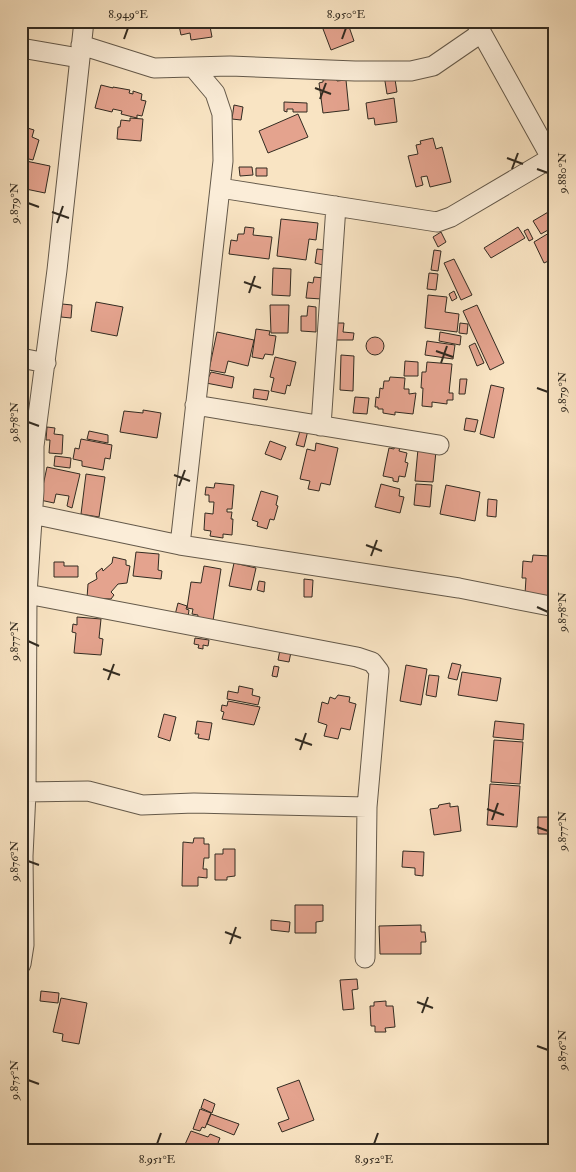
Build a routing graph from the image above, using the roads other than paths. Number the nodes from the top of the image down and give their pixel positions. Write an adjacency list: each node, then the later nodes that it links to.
1 (84, 21): 4 (street)
2 (478, 27): 5 (street); 6 (street)
3 (21, 48): 4 (street)
4 (80, 51): 5 (street); 10 (street)
5 (194, 67): 7 (street)
6 (553, 162): 8 (street)
7 (220, 188): 8 (street); 11 (street)
8 (336, 206): 12 (street)
9 (21, 358): 10 (street)
10 (46, 363): 14 (street)
11 (195, 406): 12 (street); 15 (street)
12 (321, 426): 13 (street)
13 (439, 445)
14 (32, 514): 15 (street); 16 (street)
15 (180, 544): 17 (street)
16 (27, 594): 18 (street); 19 (street)
17 (555, 607)
18 (26, 792): 19 (street); 20 (street)
19 (367, 807): 21 (street)
20 (22, 909): 22 (street)
21 (365, 958)
22 (21, 964)

